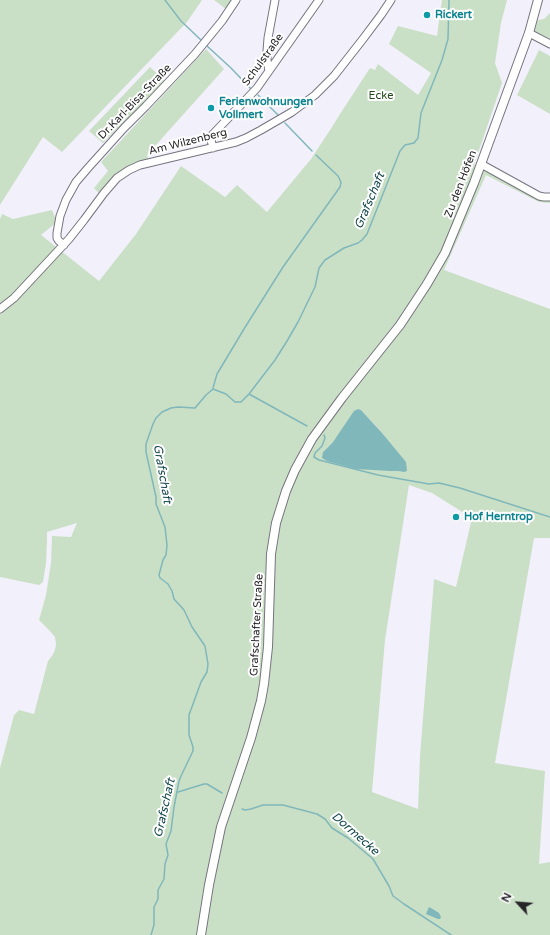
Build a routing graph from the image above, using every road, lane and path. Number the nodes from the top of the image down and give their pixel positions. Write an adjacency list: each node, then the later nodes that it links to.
1 (236, 0): 12 (street, Dr.Karl-Bisa-Straße)
2 (274, 0): 8 (street)
3 (319, 0): 8 (street, Schulstraße)
4 (391, 0): 9 (street, Am Wilzenberg)
5 (538, 0): 6 (street, Zu den Höfen)
6 (529, 33): 7 (street); 10 (street, Zu den Höfen)
7 (550, 44)
8 (269, 72): 9 (street, Schulstraße)
9 (213, 148): 12 (street, Am Wilzenberg)
10 (481, 164): 11 (street); 14 (street, Zu den Höfen)
11 (548, 195)
12 (64, 245): 13 (street, Am Wilzenberg)
13 (0, 310)
14 (372, 360): 15 (street, Grafschafter Straße)
15 (201, 935)

